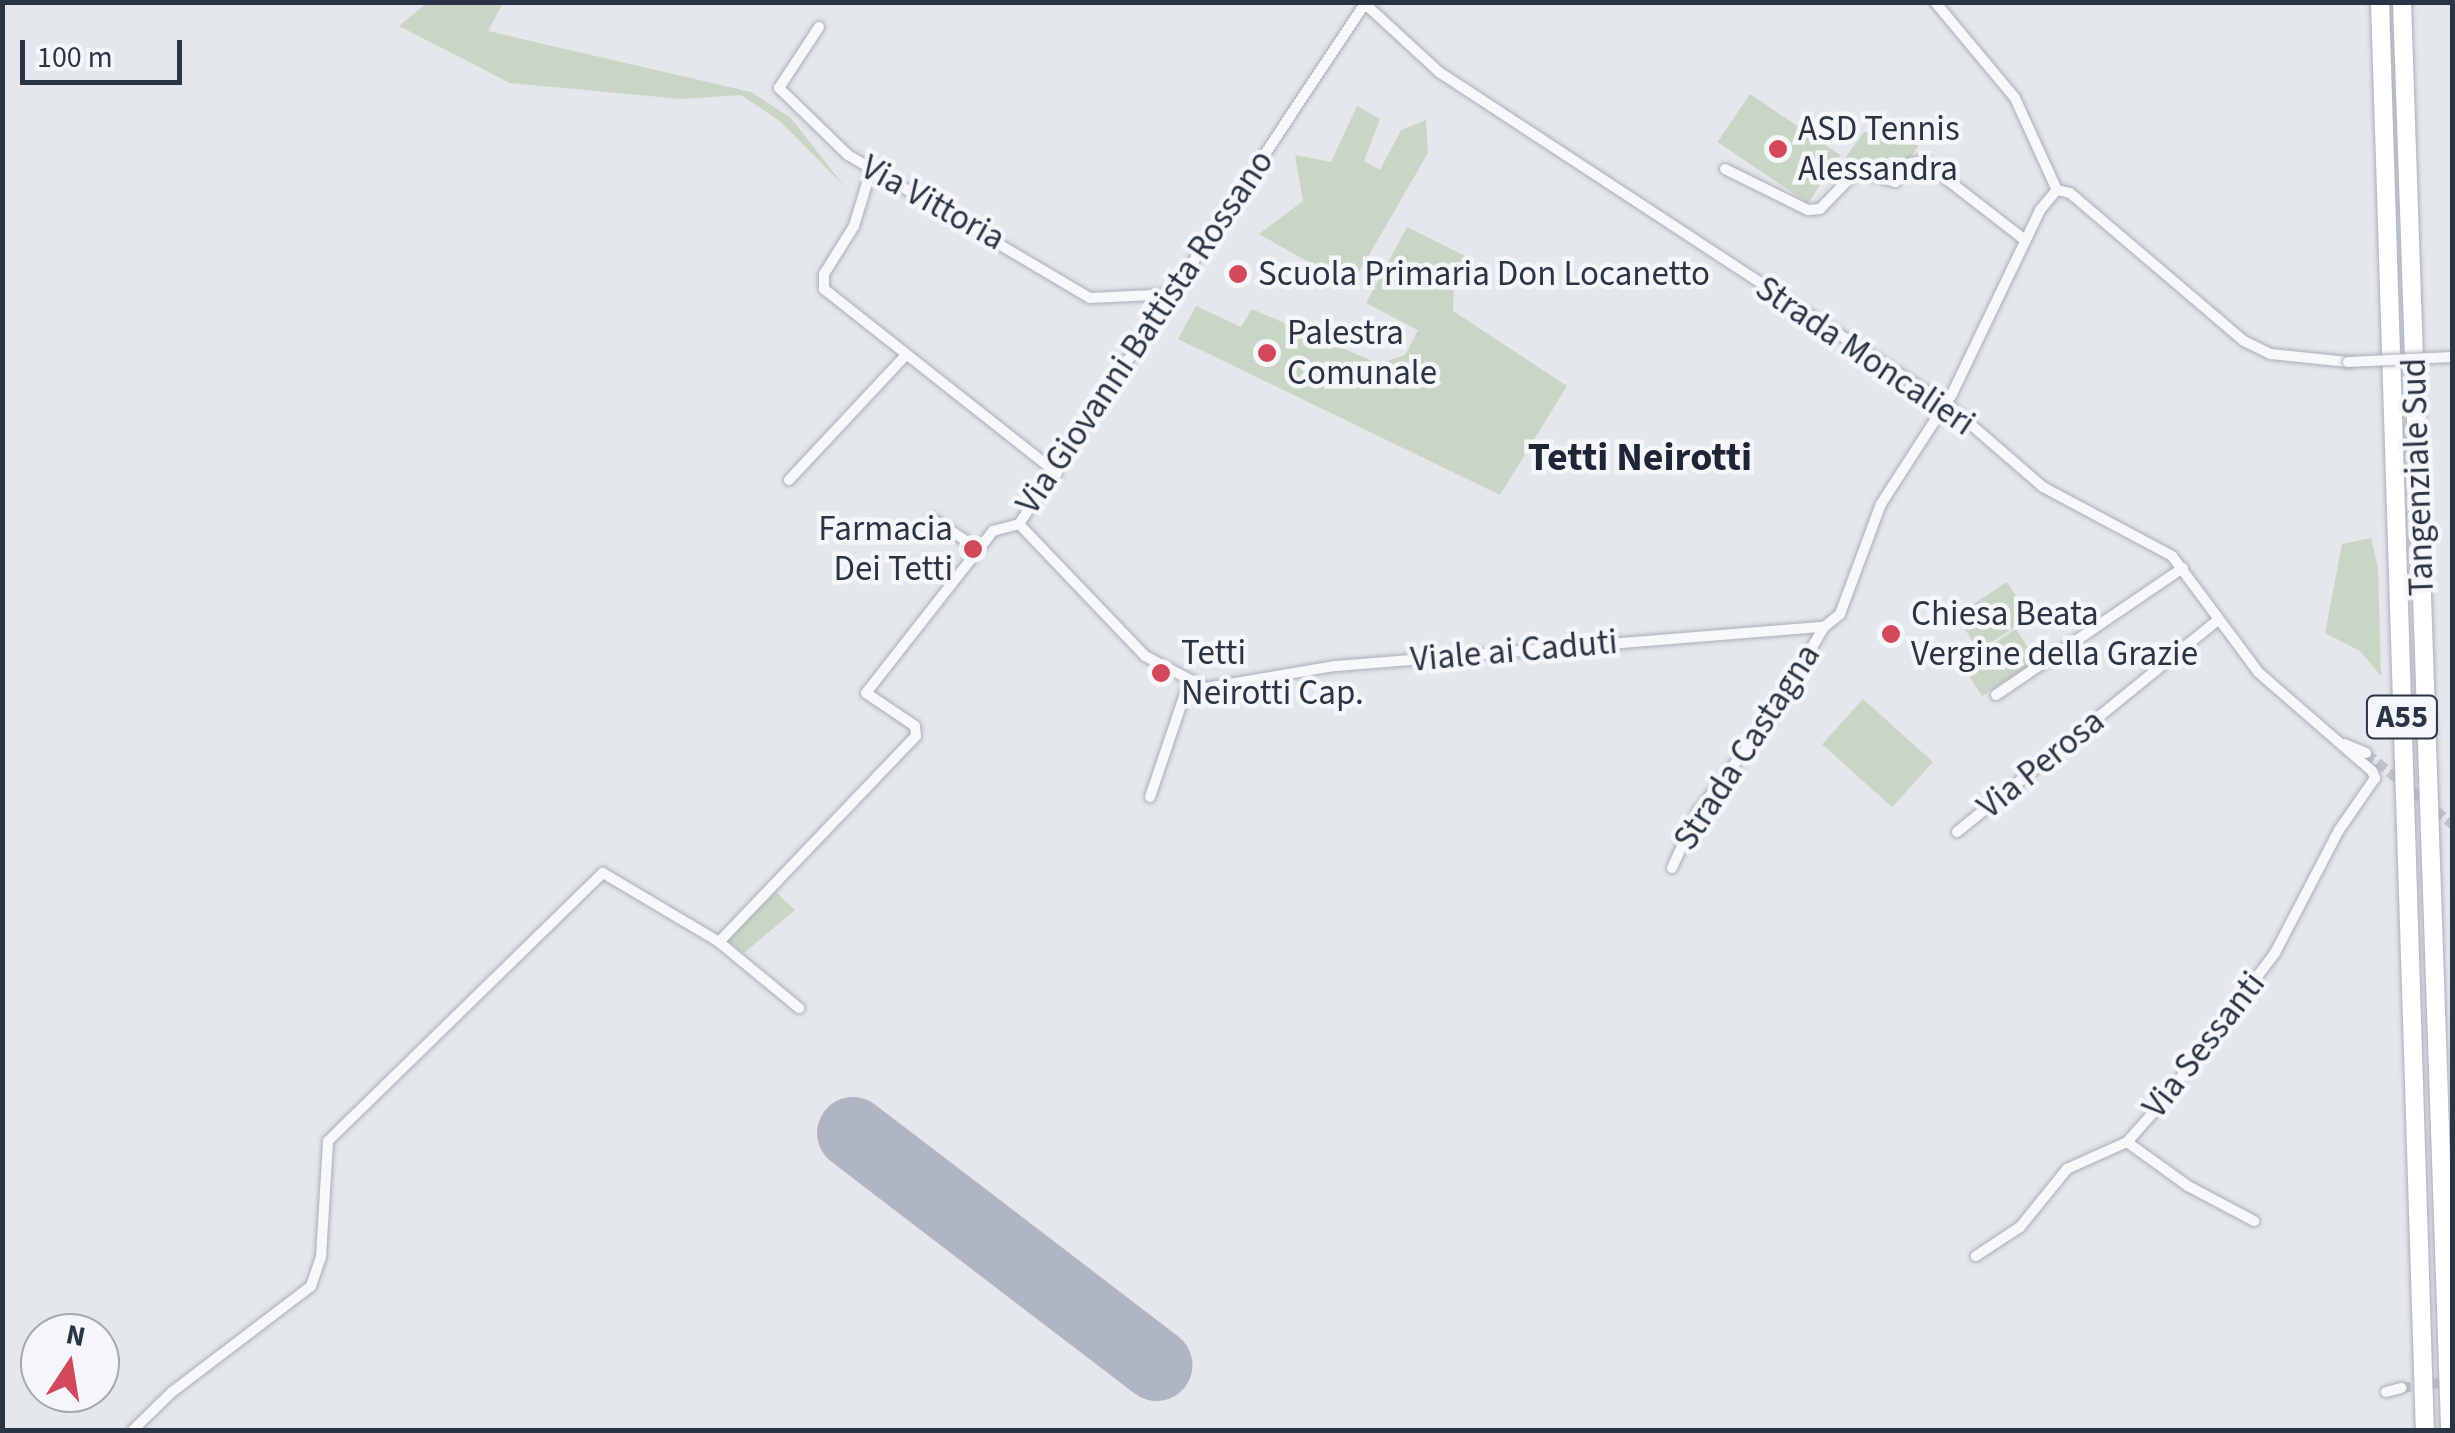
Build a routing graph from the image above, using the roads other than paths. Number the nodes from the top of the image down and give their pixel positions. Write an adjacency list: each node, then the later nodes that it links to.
1 (1377, 2): 6 (street)
2 (1935, 2): 10 (street)
3 (2380, 2): 40 (highway, Tangenziale Sud / A55)
4 (2402, 2): 41 (highway, Tangenziale Sud / A55)
5 (1365, 4): 6 (street, Strada Moncalieri); 12 (street, Via Giovanni Battista Rossano)
6 (1387, 25): 15 (street, Strada Moncalieri)
7 (819, 27): 9 (street, Via Vittoria)
8 (1725, 168): 11 (street)
9 (871, 170): 12 (street, Via Vittoria); 13 (street)
10 (2057, 190): 11 (street, Strada Castagna); 14 (street, bridge)
11 (2025, 240): 15 (street, Strada Castagna)
12 (1173, 294): 16 (street, Via Giovanni Battista Rossano)
13 (904, 357): 16 (street); 17 (street)
14 (2452, 358)
15 (1944, 405): 21 (street, Strada Moncalieri); 23 (street, Strada Castagna)
16 (1057, 473): 19 (street, Via Giovanni Battista Rossano)
17 (789, 480)
18 (932, 519): 20 (street)
19 (1019, 524): 20 (street, Via Giovanni Battista Rossano); 24 (street)
20 (979, 549): 32 (street, Via Giovanni Battista Rossano)
21 (2183, 568): 22 (street, Strada Moncalieri); 25 (street)
22 (2218, 620): 26 (street, Strada Moncalieri); 30 (street, Via Perosa)
23 (1824, 627): 24 (street, Viale ai Caduti); 31 (street, Strada Castagna)
24 (1189, 682): 29 (street)
25 (1996, 695)
26 (2331, 737): 27 (street); 28 (street, Strada Moncalieri)
27 (2366, 753)
28 (2375, 778): 34 (street, Via Sessanti)
29 (1150, 798)
30 (1958, 832)
31 (1672, 868)
32 (719, 942): 33 (street); 39 (street)
33 (798, 1008)
34 (2127, 1142): 35 (street); 36 (street, Via Sessanti)
35 (2254, 1220)
36 (1976, 1256)
37 (2401, 1388): 38 (street)
38 (2386, 1392)
39 (133, 1430)
40 (2425, 1430)
41 (2450, 1430)

